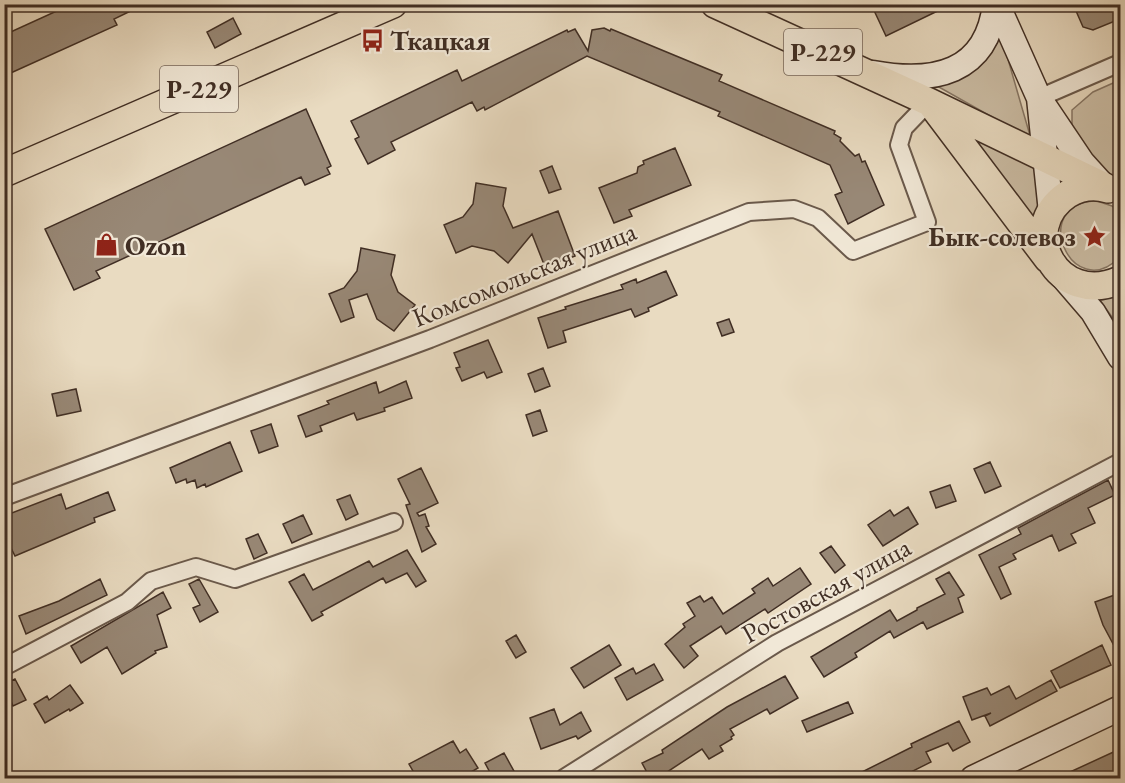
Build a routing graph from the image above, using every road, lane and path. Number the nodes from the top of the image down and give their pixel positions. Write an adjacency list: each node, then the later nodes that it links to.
1 (393, 4): 9 (main road, Р-229)
2 (715, 4): 5 (main road, Р-229)
3 (996, 4): 5 (street); 6 (street)
4 (1120, 63): 6 (street)
5 (860, 70): 7 (main road, Р-229)
6 (1039, 98): 8 (street); 10 (street)
7 (929, 102): 8 (main road, Р-229); 12 (main road, Р-229); 16 (street, Комсомольская улица)
8 (1044, 158): 10 (main road, Р-229); 11 (street)
9 (4, 173)
10 (1113, 190): 11 (main road)
11 (1051, 212): 12 (main road)
12 (1058, 271): 13 (main road); 14 (street)
13 (1120, 280)
14 (1120, 357)
15 (1120, 462): 20 (street, Ростовская улица)
16 (4, 496)
17 (394, 522): 18 (street)
18 (4, 667)
19 (1120, 708): 21 (street)
20 (564, 778)
21 (973, 778)

